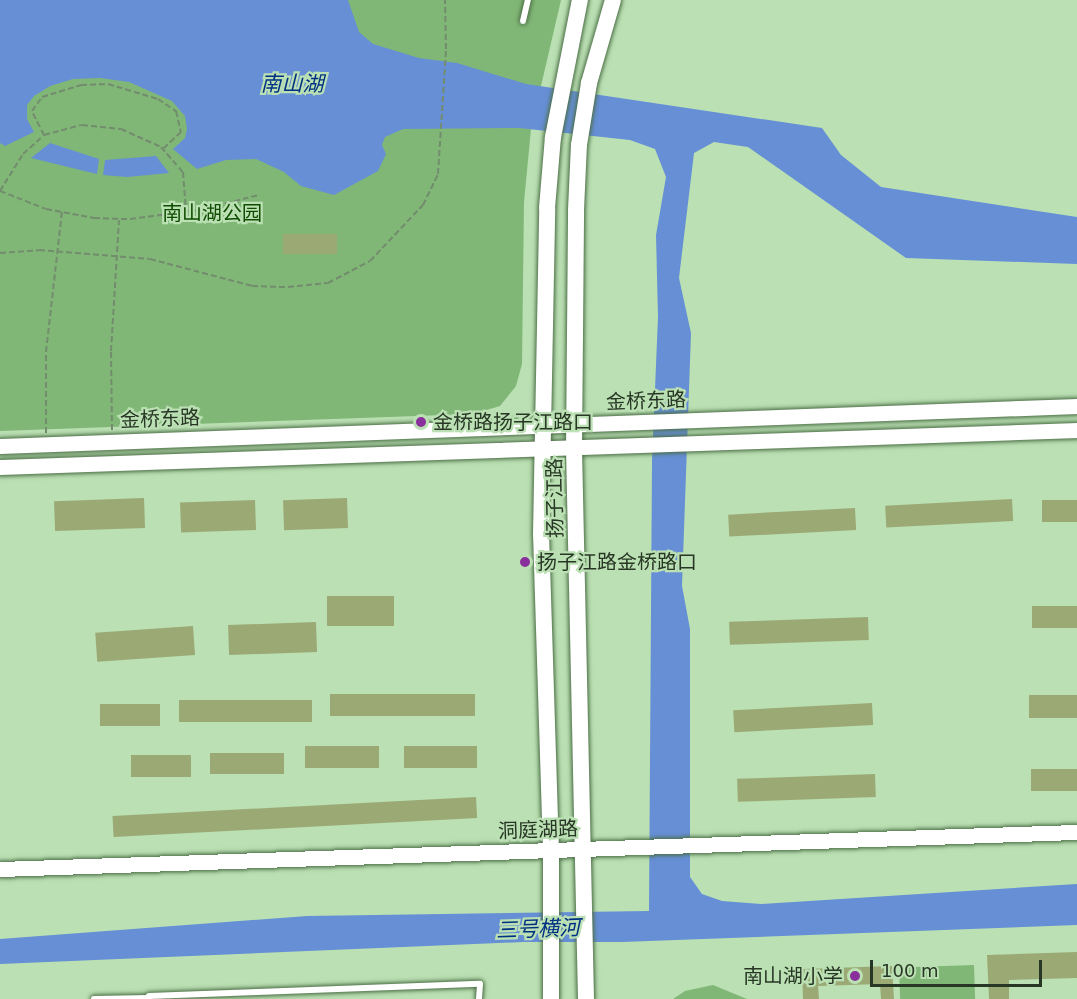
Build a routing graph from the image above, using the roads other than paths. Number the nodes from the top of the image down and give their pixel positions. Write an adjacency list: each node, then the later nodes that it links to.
1 (528, 0): 4 (lane)
2 (580, 0): 7 (main road, 扬子江路)
3 (613, 0): 6 (main road, 扬子江路)
4 (523, 21)
5 (1077, 406): 6 (street, 金桥东路)
6 (574, 424): 7 (street, 金桥东路); 10 (main road, 扬子江路)
7 (544, 425): 9 (street, 金桥东路); 11 (main road, 扬子江路)
8 (1077, 430): 10 (street)
9 (0, 446)
10 (574, 447): 11 (street); 14 (main road, 扬子江路)
11 (544, 449): 12 (street); 15 (main road, 扬子江路)
12 (0, 467)
13 (1077, 832): 14 (street, 洞庭湖路)
14 (584, 850): 15 (street, 洞庭湖路); 21 (main road, 扬子江路)
15 (551, 851): 16 (street, 洞庭湖路); 20 (main road, 扬子江路)
16 (0, 869)
17 (149, 998): 18 (lane); 19 (lane)
18 (94, 999)
19 (479, 999)
20 (551, 999)
21 (586, 999)

